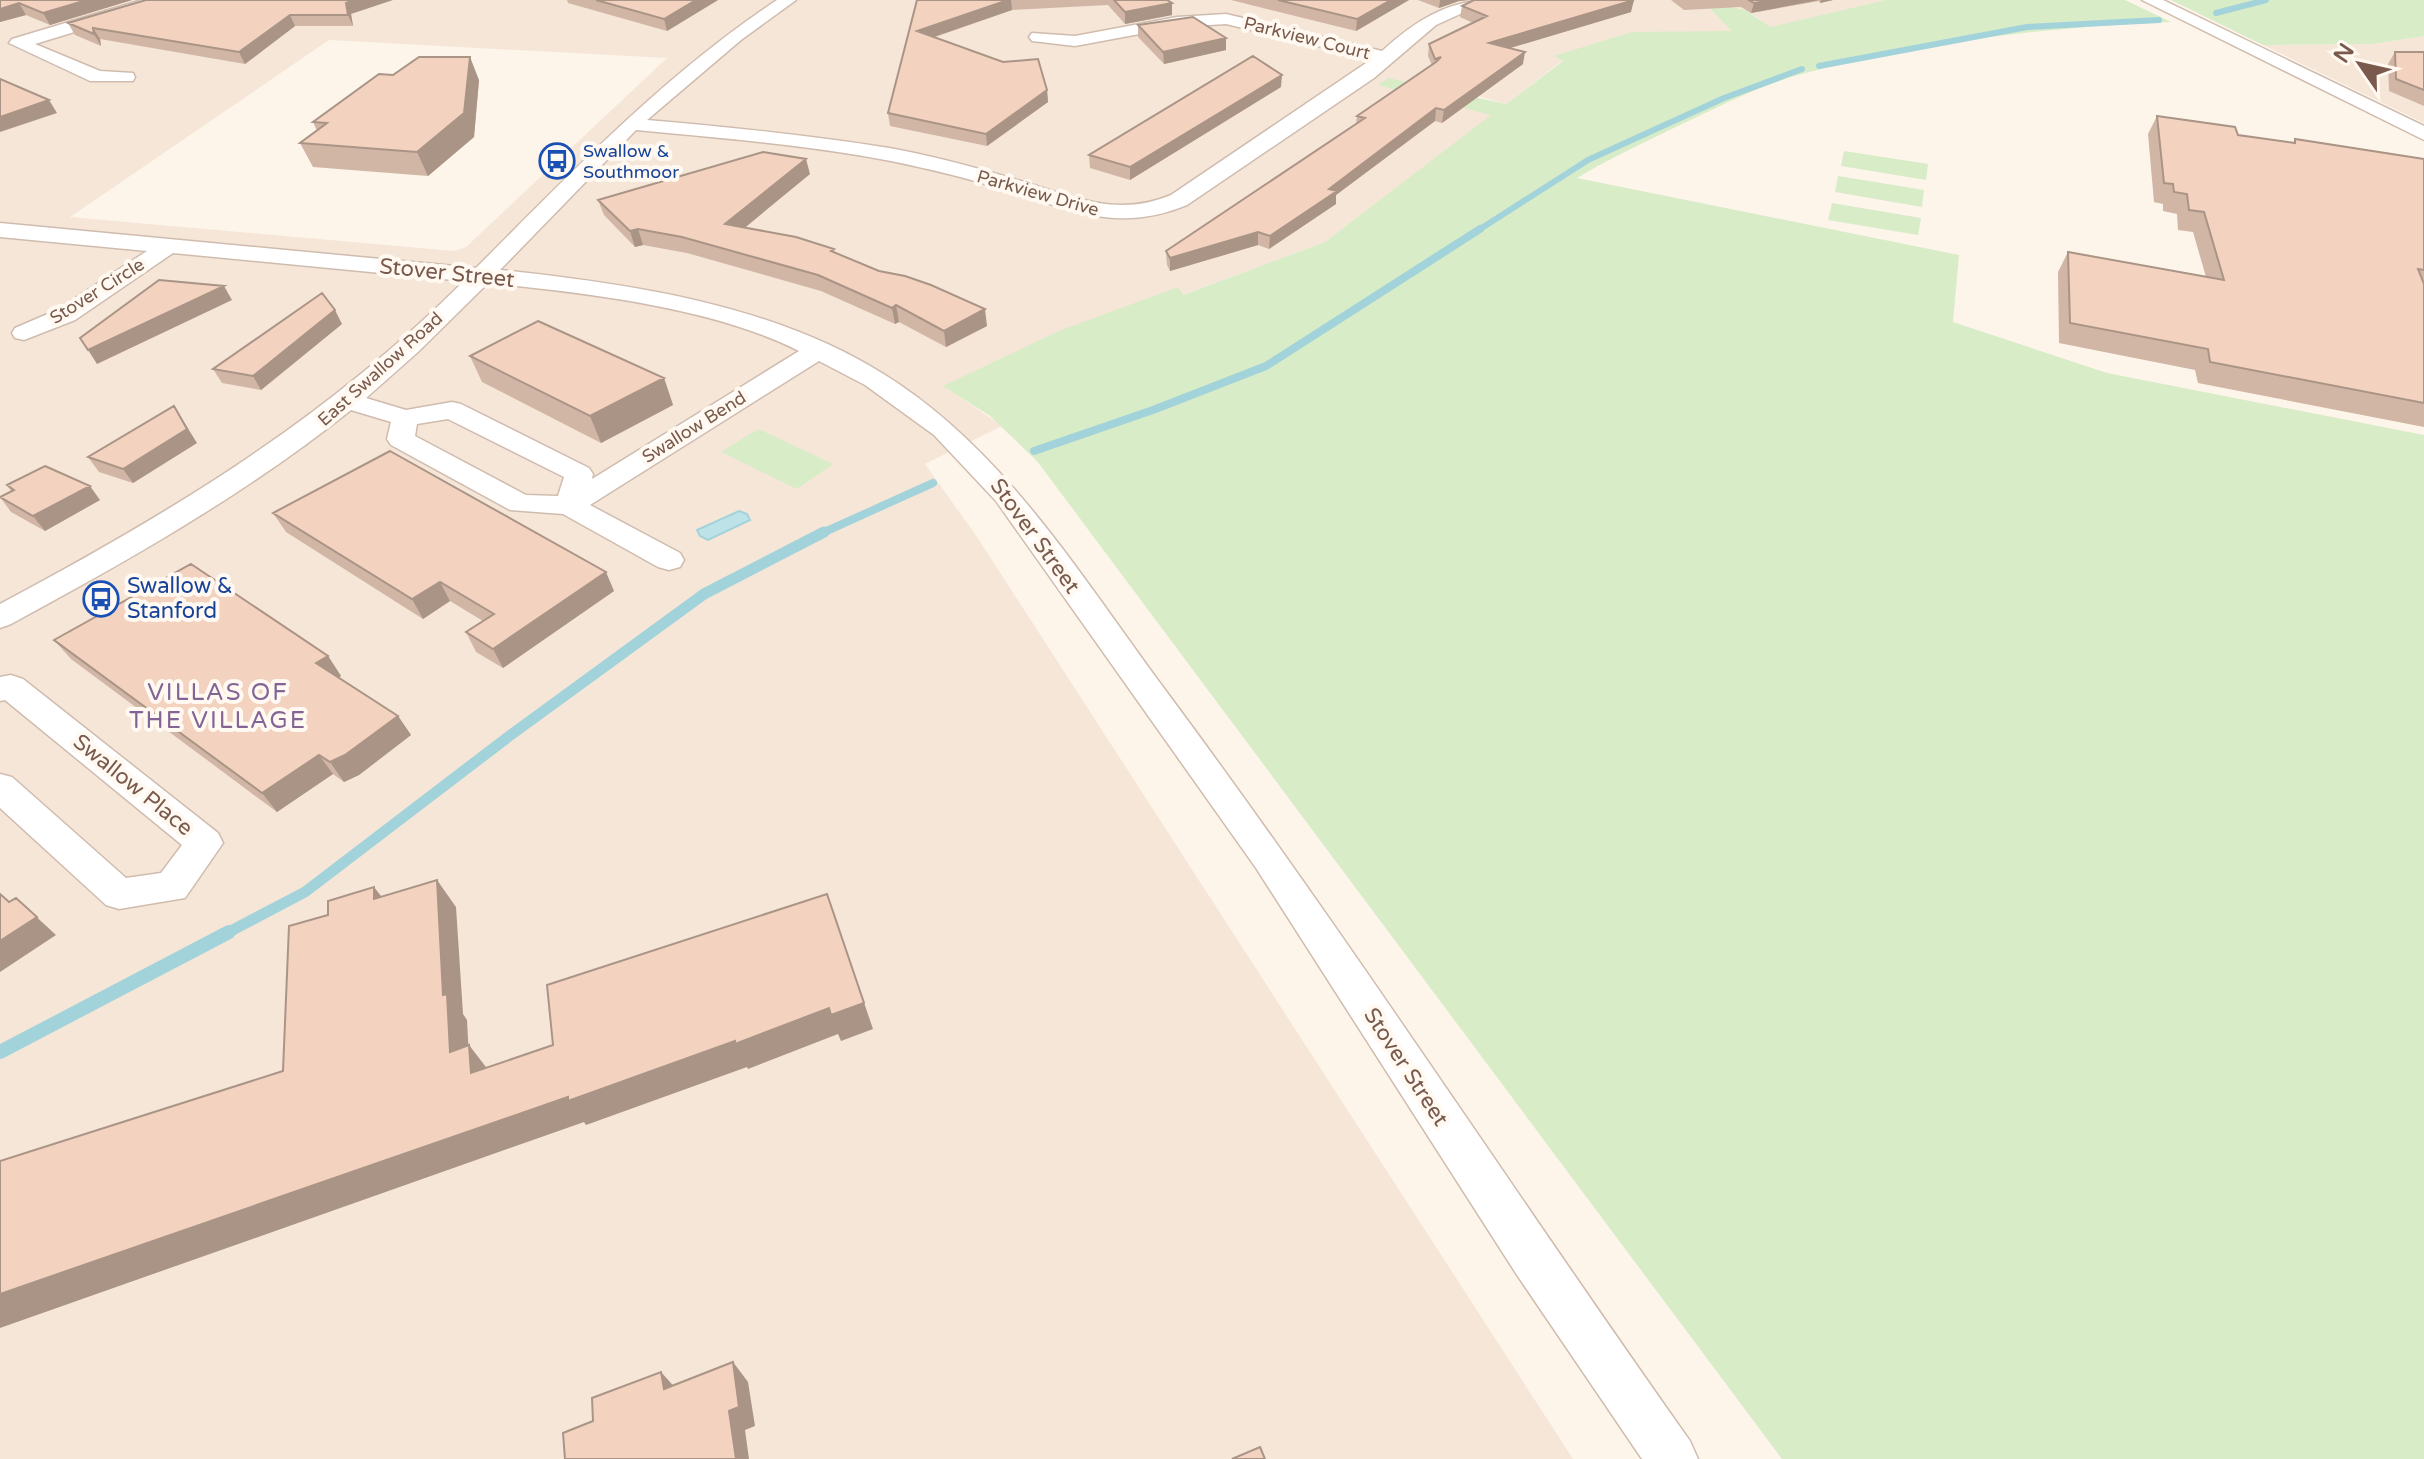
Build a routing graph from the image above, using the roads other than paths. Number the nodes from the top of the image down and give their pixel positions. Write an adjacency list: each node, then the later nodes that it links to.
1 (160, 0): 7 (street)
2 (788, 0): 8 (street, East Swallow Road)
3 (1483, 0): 6 (street, Parkview Drive)
4 (2150, 0): 9 (street)
5 (1038, 37): 6 (street, Parkview Court)
6 (1386, 57): 8 (street, Parkview Drive)
7 (126, 77)
8 (630, 124): 12 (street, East Swallow Road)
9 (2424, 134)
10 (0, 230): 11 (street, Stover Street)
11 (169, 246): 12 (street, Stover Street); 13 (street, Stover Circle)
12 (481, 275): 14 (street, Stover Street); 15 (street, East Swallow Road)
13 (24, 333)
14 (820, 349): 17 (street, Swallow Bend); 22 (street, Stover Street)
15 (349, 401): 16 (street); 19 (street, East Swallow Road)
16 (405, 418): 17 (street); 17 (street)
17 (569, 505): 18 (street)
18 (669, 560)
19 (0, 617)
20 (0, 689): 21 (street, Swallow Place)
21 (0, 787)
22 (1672, 1459)

